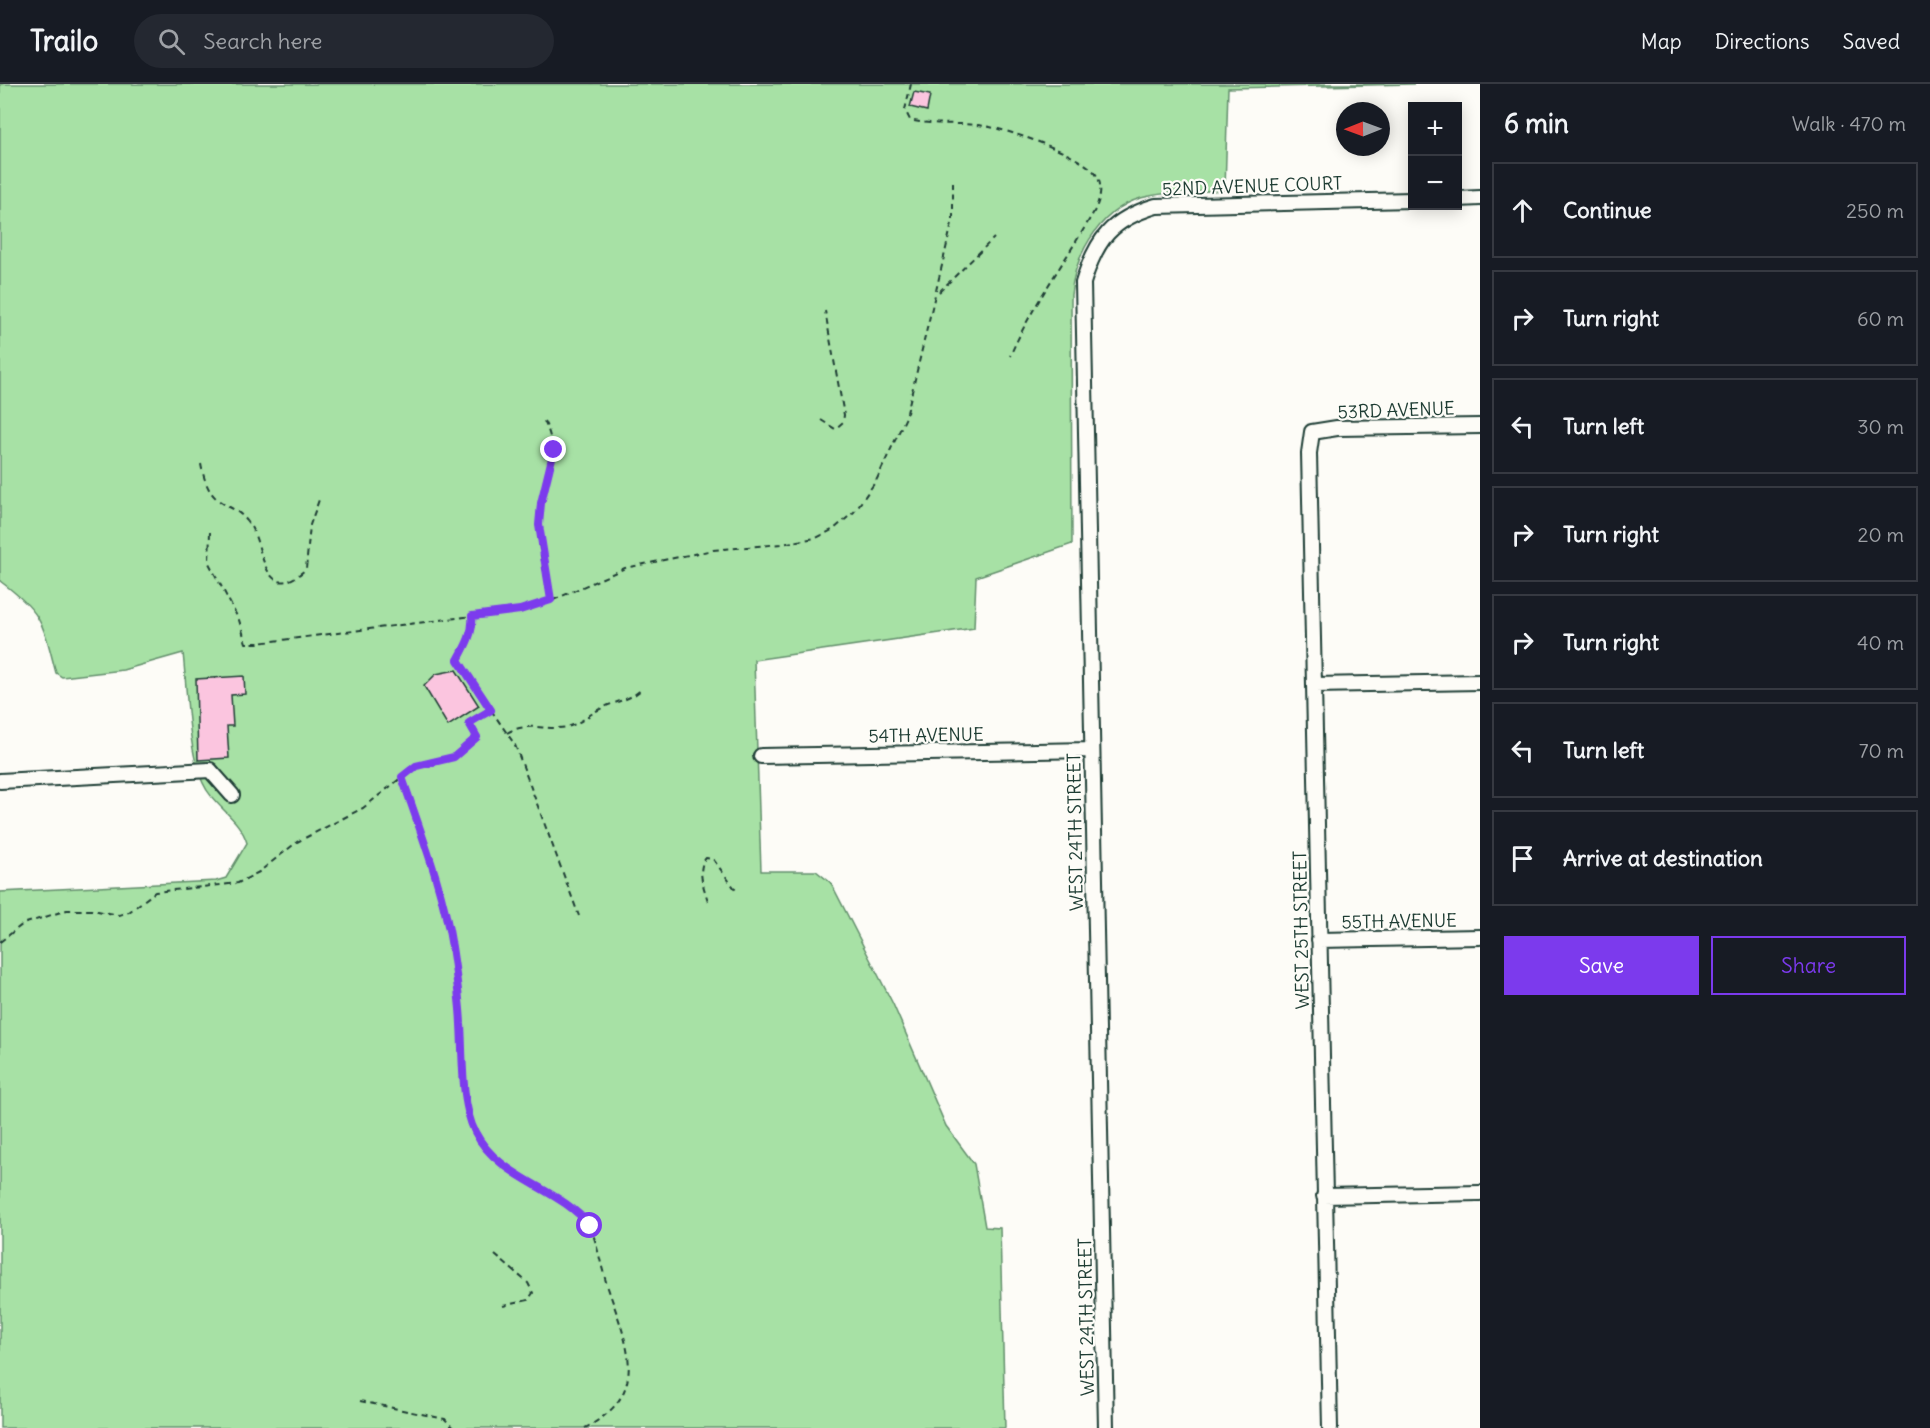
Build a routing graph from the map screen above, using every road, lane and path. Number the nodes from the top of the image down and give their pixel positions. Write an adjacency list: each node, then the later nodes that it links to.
1 (911, 84): 10 (path)
2 (953, 180): 8 (path)
3 (1480, 198): 4 (street)
4 (1462, 199)
5 (1408, 200): 7 (street, 52ND AVENUE COURT)
6 (994, 238): 8 (path)
7 (1102, 238): 25 (street, WEST 24TH STREET)
8 (937, 294): 18 (path)
9 (825, 311): 11 (path)
10 (1010, 356)
11 (821, 420)
12 (544, 421): 18 (path)
13 (1480, 426): 14 (street, 53RD AVENUE)
14 (1312, 432): 21 (street, WEST 25TH STREET)
15 (201, 464): 16 (path)
16 (321, 497)
17 (210, 532): 19 (path)
18 (551, 600): 19 (path)
19 (472, 616): 23 (path)
20 (1480, 682): 21 (street)
21 (1314, 685): 34 (street, WEST 25TH STREET)
22 (642, 689): 24 (path)
23 (491, 710): 24 (path); 27 (path)
24 (507, 733): 32 (path)
25 (1091, 750): 26 (street, 54TH AVENUE); 43 (street, WEST 24TH STREET)
26 (761, 756)
27 (402, 777): 35 (path); 42 (path)
28 (0, 781): 29 (street)
29 (232, 795)
30 (738, 893): 31 (path)
31 (708, 901)
32 (579, 916)
33 (1480, 937): 34 (street, 55TH AVENUE)
34 (1319, 940): 37 (street, WEST 25TH STREET)
35 (0, 942)
36 (1480, 1193): 37 (street)
37 (1324, 1196): 44 (street, WEST 25TH STREET)
38 (495, 1255): 39 (path)
39 (503, 1306)
40 (360, 1401): 41 (path)
41 (453, 1428)
42 (585, 1428)
43 (1106, 1428)
44 (1330, 1428)

